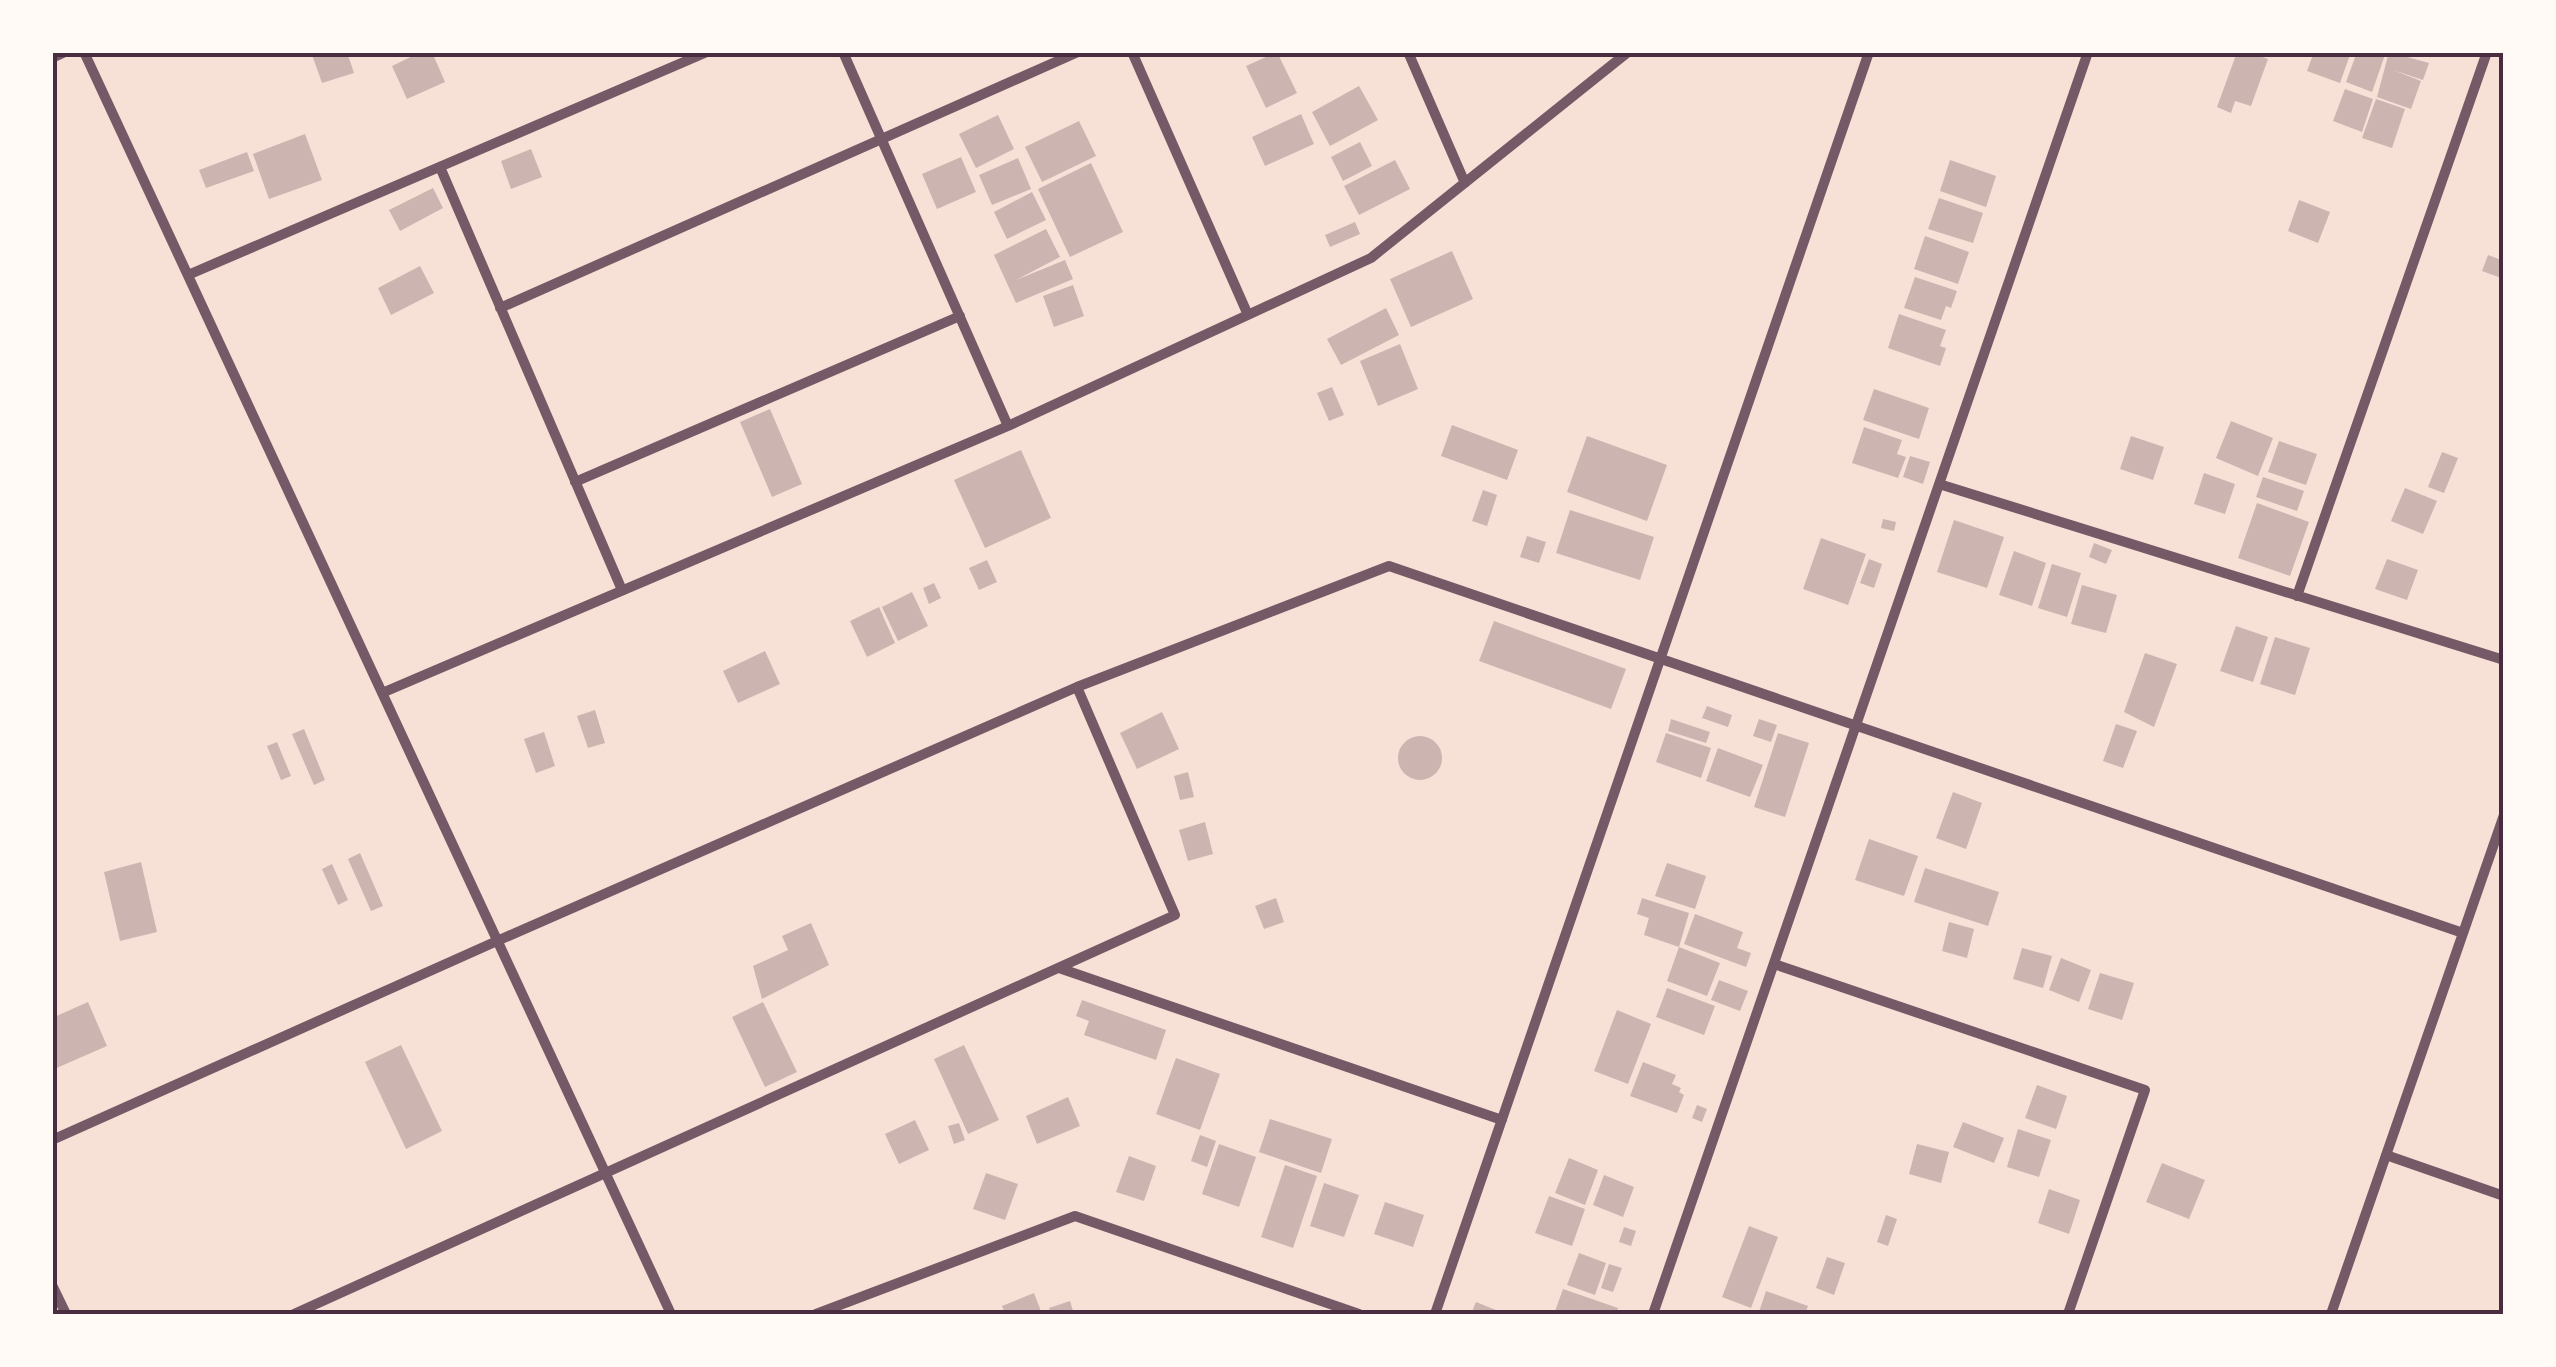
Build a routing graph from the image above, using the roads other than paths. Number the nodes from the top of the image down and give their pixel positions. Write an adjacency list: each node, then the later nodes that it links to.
1 (65, 52): 12 (street)
2 (84, 52): 16 (street)
3 (707, 52): 14 (street)
4 (843, 52): 13 (street)
5 (1078, 52): 13 (street)
6 (1132, 52): 18 (street)
7 (1408, 52): 15 (street)
8 (1628, 52): 15 (street)
9 (1870, 52): 25 (street)
10 (2088, 52): 22 (street)
11 (2487, 52): 24 (street)
12 (52, 58)
13 (882, 139): 17 (street); 19 (street)
14 (440, 167): 16 (street); 17 (street)
15 (1465, 183): 18 (street)
16 (188, 275): 28 (street)
17 (500, 308): 21 (street)
18 (1248, 315): 20 (street)
19 (960, 316): 20 (street); 21 (street)
20 (1008, 426): 23 (street)
21 (575, 482): 23 (street)
22 (1939, 484): 24 (street); 29 (street)
23 (622, 590): 28 (street)
24 (2297, 596): 26 (street)
25 (1661, 659): 27 (street); 29 (street); 35 (street)
26 (2504, 660)
27 (1078, 688): 32 (street); 34 (street)
28 (382, 693): 32 (street)
29 (1856, 726): 31 (street); 33 (street)
30 (2504, 816): 31 (street)
31 (2463, 933): 37 (street)
32 (497, 941): 36 (street); 38 (street)
33 (1774, 964): 47 (street); 48 (street)
34 (1059, 968): 35 (street); 38 (street)
35 (1502, 1120): 46 (street)
36 (52, 1140)
37 (2386, 1155): 39 (street); 49 (street)
38 (605, 1173): 42 (street); 43 (street)
39 (2504, 1196)
40 (52, 1285): 41 (street)
41 (66, 1314)
42 (294, 1314)
43 (671, 1314)
44 (816, 1314): 45 (street)
45 (1358, 1314)
46 (1435, 1314)
47 (1652, 1314)
48 (2068, 1314)
49 (2331, 1314)

